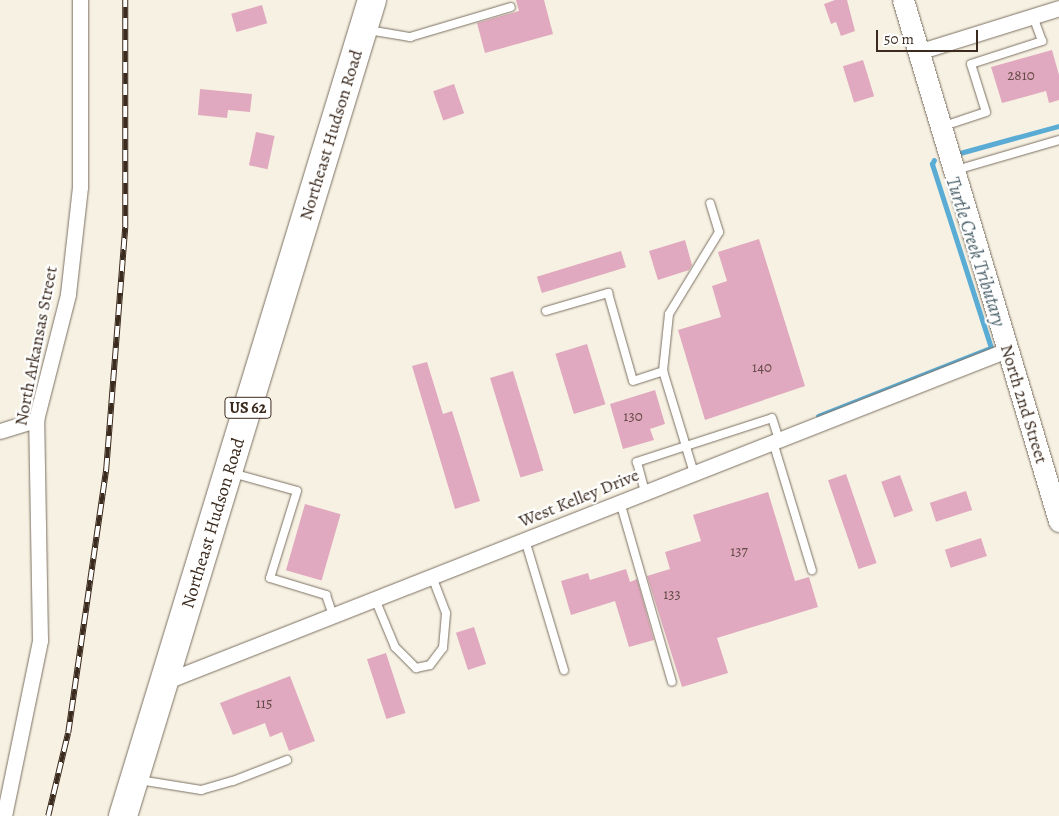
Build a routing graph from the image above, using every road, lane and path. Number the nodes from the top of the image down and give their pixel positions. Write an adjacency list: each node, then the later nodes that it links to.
1 (80, 0): 16 (street, North Arkansas Street)
2 (372, 0): 7 (highway, Northeast Hudson Road / US 62)
3 (903, 0): 8 (main road, North 2nd Street)
4 (510, 7): 7 (lane)
5 (1059, 8): 6 (street)
6 (1034, 16): 8 (street); 9 (lane)
7 (363, 30): 20 (highway, Northeast Hudson Road / US 62)
8 (918, 52): 9 (main road, North 2nd Street)
9 (941, 127): 11 (main road, North 2nd Street)
10 (1059, 140): 11 (lane)
11 (954, 170): 14 (main road, North 2nd Street)
12 (710, 202): 15 (lane)
13 (546, 311): 15 (lane)
14 (1008, 350): 18 (street, West Kelley Drive); 24 (main road, North 2nd Street)
15 (663, 371): 19 (lane)
16 (36, 420): 17 (street); 35 (street, North Arkansas Street)
17 (0, 431)
18 (776, 441): 19 (lane); 21 (street, West Kelley Drive); 26 (lane)
19 (686, 446): 21 (lane); 22 (lane)
20 (228, 472): 29 (lane); 31 (highway, Northeast Hudson Road / US 62)
21 (694, 473): 22 (street, West Kelley Drive)
22 (645, 492): 23 (street, West Kelley Drive)
23 (620, 502): 25 (street, West Kelley Drive); 32 (lane)
24 (1059, 521)
25 (525, 540): 27 (street, West Kelley Drive); 30 (lane)
26 (812, 570)
27 (432, 576): 28 (street, West Kelley Drive); 28 (lane)
28 (375, 599): 29 (street, West Kelley Drive)
29 (333, 615): 31 (street, West Kelley Drive)
30 (564, 670)
31 (164, 682): 34 (highway, Northeast Hudson Road / US 62)
32 (672, 682)
33 (287, 760): 34 (lane)
34 (135, 779): 36 (highway, Northeast Hudson Road / US 62)
35 (4, 816)
36 (124, 816)

